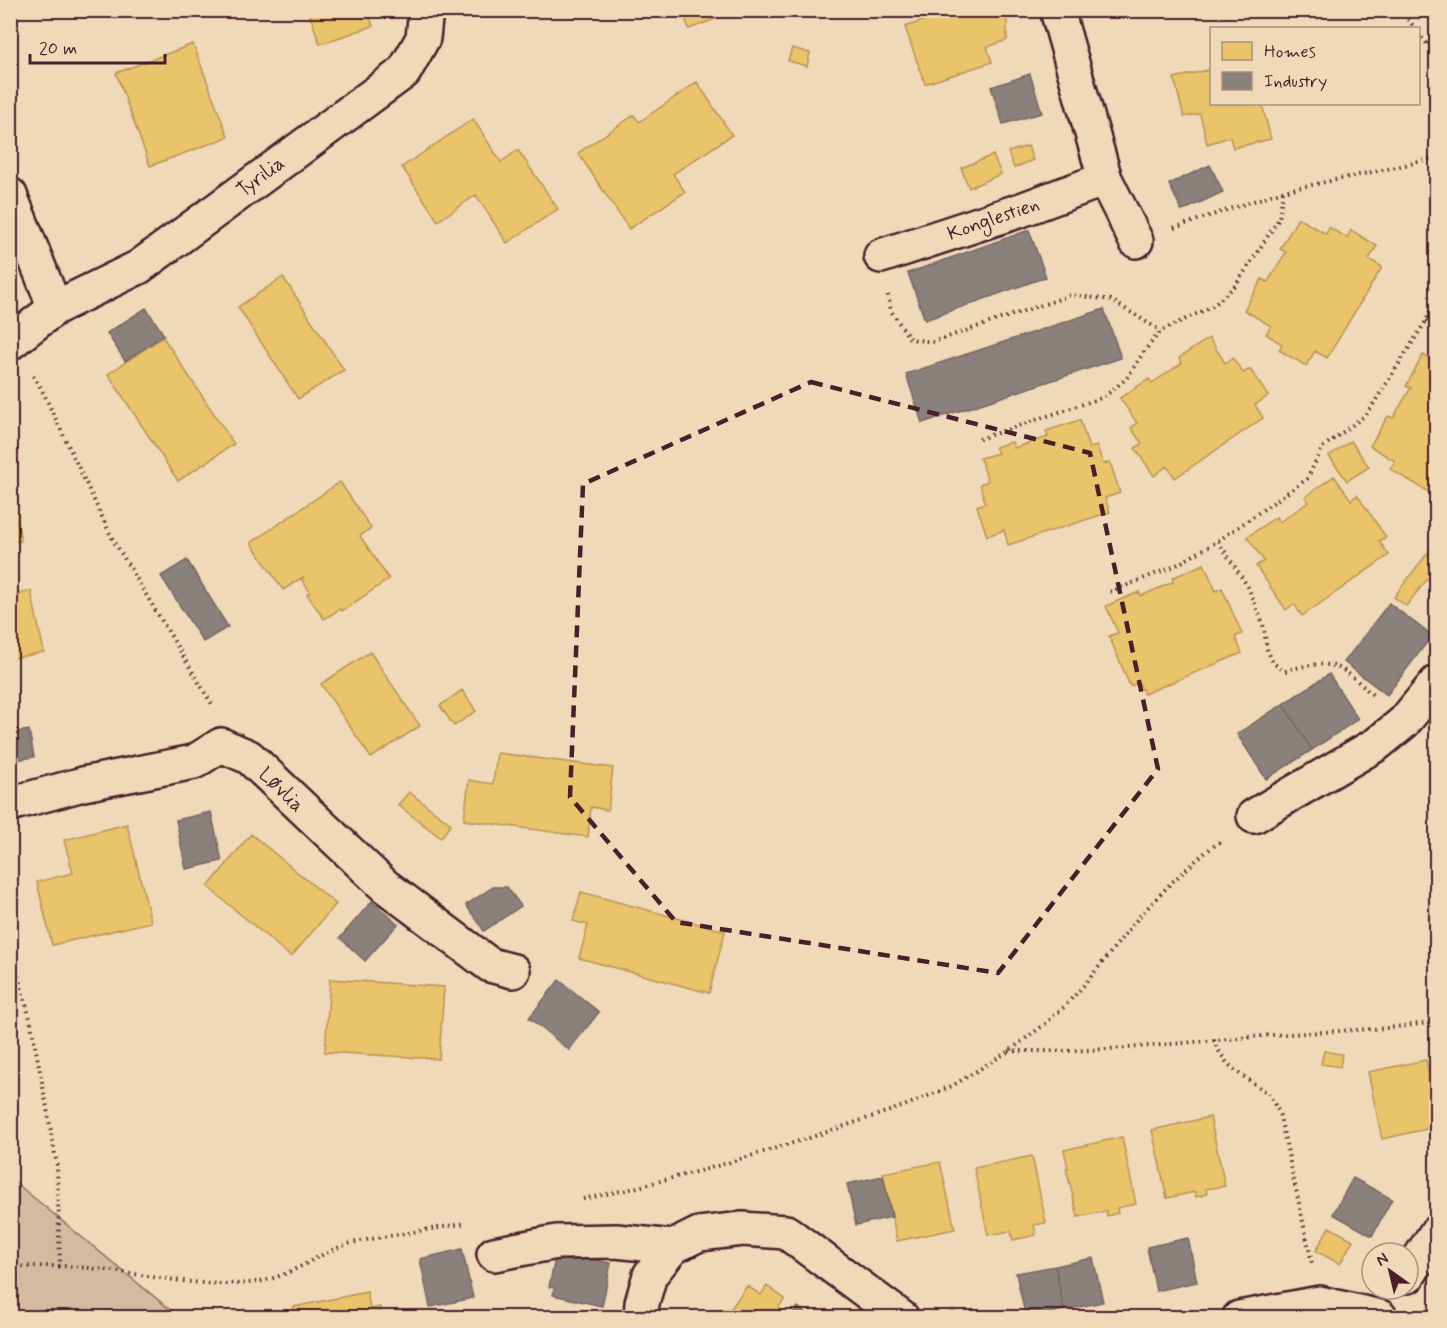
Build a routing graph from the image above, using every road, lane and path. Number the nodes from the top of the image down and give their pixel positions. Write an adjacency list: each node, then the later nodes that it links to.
1 (426, 10): 16 (street, Tyrilia)
2 (1058, 10): 10 (street)
3 (1400, 10): 4 (path)
4 (1414, 27)
5 (1420, 34): 7 (path)
6 (1437, 36): 7 (path)
7 (1427, 44): 8 (path)
8 (1437, 55)
9 (1437, 157): 11 (path)
10 (1105, 178): 13 (street); 14 (street, Konglestien)
11 (1283, 191): 13 (path); 19 (path)
12 (10, 195): 16 (street)
13 (1136, 241)
14 (881, 256): 19 (path)
15 (1437, 297): 17 (path)
16 (55, 308): 20 (street, Tyrilia)
17 (1426, 321): 18 (path); 22 (path)
18 (1437, 328)
19 (1161, 331): 21 (path)
20 (11, 342): 26 (path)
21 (979, 439)
22 (1218, 541): 23 (path); 25 (path)
23 (1110, 592)
24 (1437, 683): 25 (street)
25 (1404, 722): 28 (street)
26 (220, 745): 27 (street); 30 (street, Løvlia)
27 (10, 804)
28 (1254, 816): 33 (path)
29 (10, 947): 40 (path)
30 (513, 970)
31 (1437, 1022): 32 (path)
32 (1214, 1040): 33 (path); 43 (path)
33 (1008, 1051): 34 (path)
34 (580, 1199)
35 (477, 1221): 40 (path)
36 (1437, 1233): 39 (street)
37 (673, 1247): 38 (street); 44 (street); 45 (street)
38 (494, 1254)
39 (1420, 1258)
40 (60, 1266): 41 (path)
41 (10, 1267)
42 (1391, 1301): 47 (street)
43 (1320, 1303): 46 (street); 47 (street)
44 (641, 1317)
45 (902, 1317)
46 (1239, 1317)
47 (1380, 1317)

